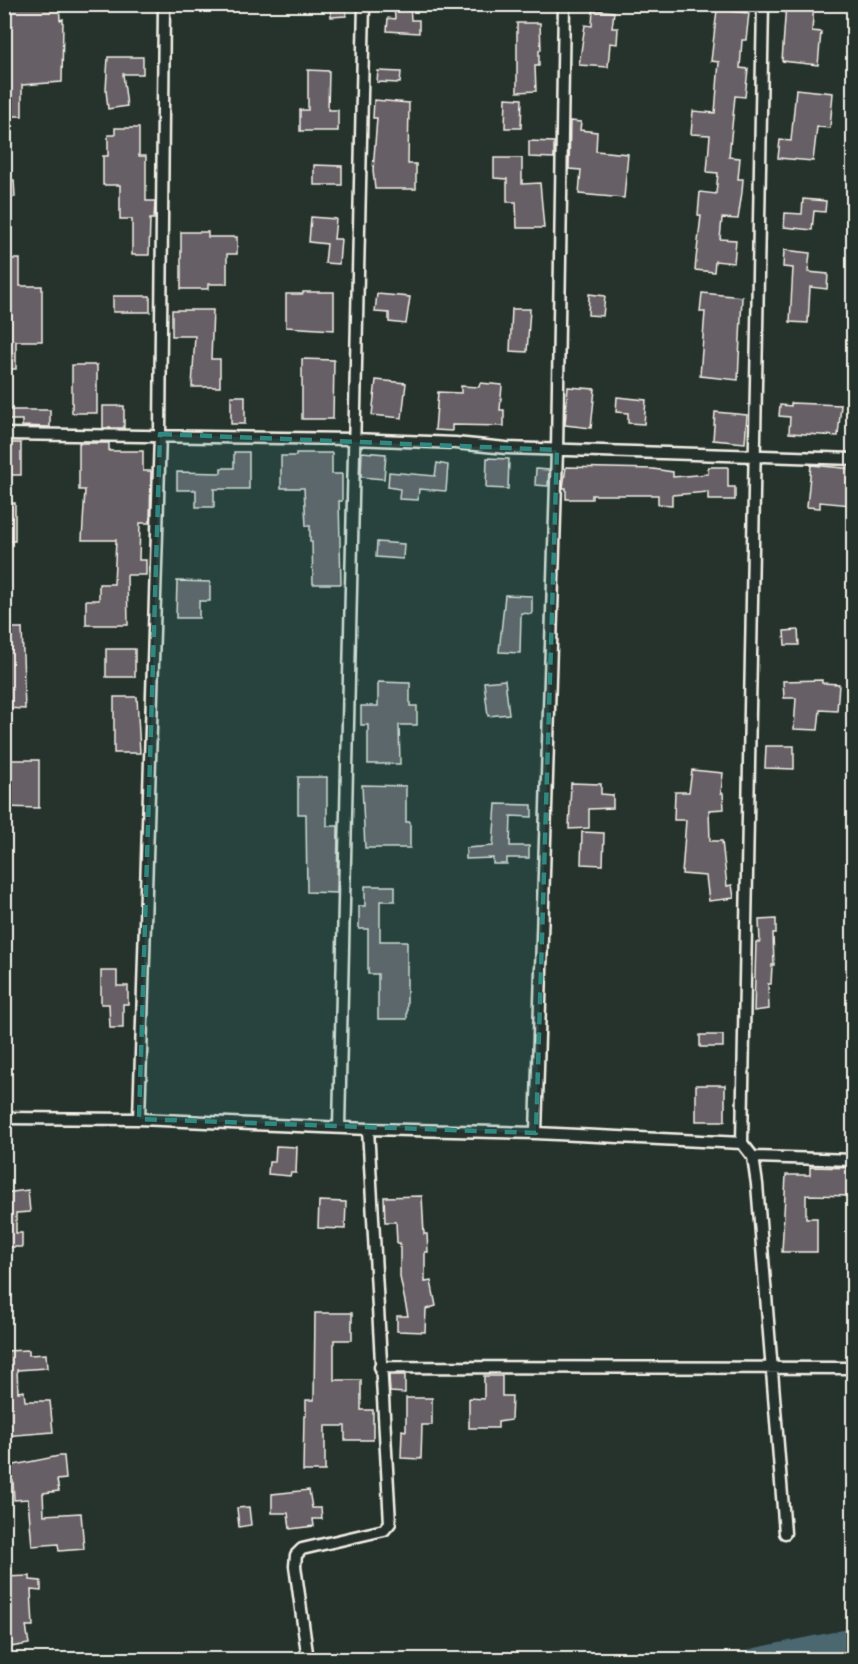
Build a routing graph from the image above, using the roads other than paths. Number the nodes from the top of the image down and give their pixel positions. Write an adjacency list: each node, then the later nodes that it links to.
1 (164, 4): 6 (street)
2 (364, 4): 7 (street)
3 (564, 4): 8 (street)
4 (763, 4): 9 (street)
5 (4, 434): 6 (street)
6 (160, 434): 7 (street); 12 (street)
7 (353, 439): 8 (street); 13 (street)
8 (557, 450): 9 (street); 15 (street)
9 (756, 455): 10 (street); 16 (street)
10 (854, 459)
11 (4, 1118): 12 (street)
12 (139, 1119): 13 (street)
13 (339, 1127): 14 (street)
14 (368, 1129): 15 (street); 20 (street)
15 (536, 1133): 16 (street)
16 (742, 1143): 17 (street)
17 (753, 1157): 18 (street); 19 (street)
18 (854, 1160)
19 (771, 1366): 20 (street); 21 (street); 22 (street)
20 (380, 1367): 23 (street)
21 (854, 1368)
22 (785, 1533)
23 (308, 1659)

